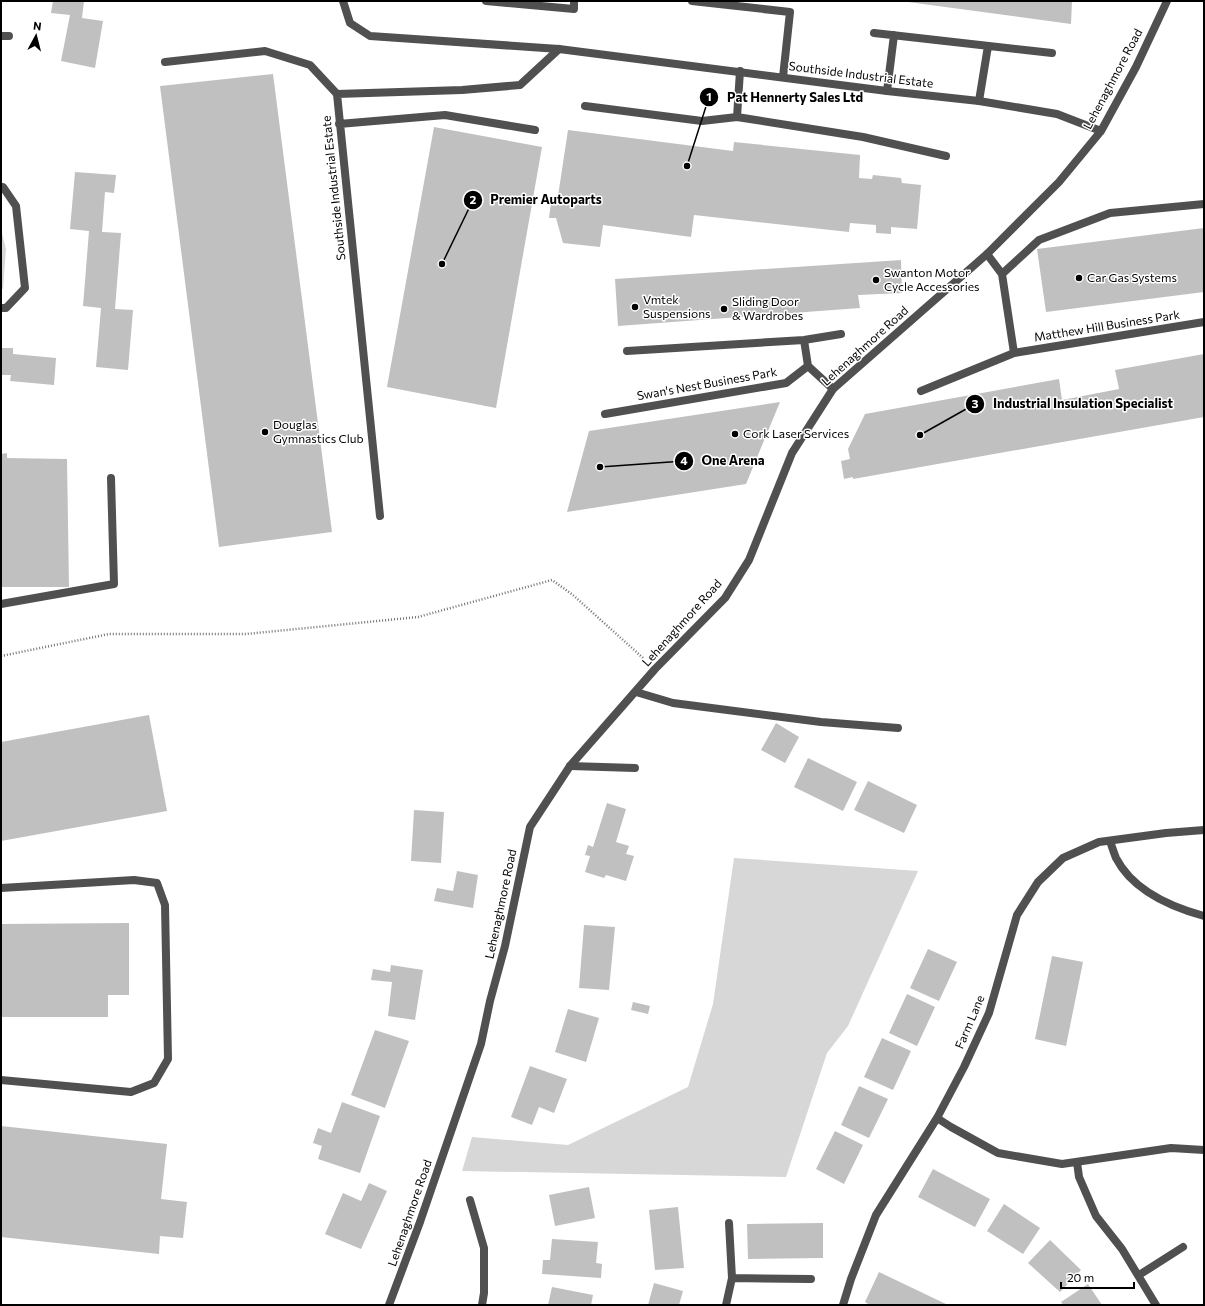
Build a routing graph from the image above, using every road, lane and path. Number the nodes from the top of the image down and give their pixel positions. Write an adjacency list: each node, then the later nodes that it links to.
1 (343, 1): 9 (street, Southside Industrial Estate)
2 (486, 1): 3 (street)
3 (574, 1)
4 (692, 1): 13 (street)
5 (1167, 1): 21 (street, Lehenaghmore Road)
6 (874, 33): 7 (street)
7 (894, 35): 8 (street); 14 (street)
8 (988, 46): 10 (street); 16 (street)
9 (559, 49): 12 (street, Southside Industrial Estate); 15 (street)
10 (1052, 53)
11 (165, 62): 15 (street)
12 (740, 72): 13 (street, Southside Industrial Estate); 18 (street)
13 (783, 77): 14 (street, Southside Industrial Estate)
14 (888, 91): 16 (street, Southside Industrial Estate)
15 (336, 94): 19 (street, Southside Industrial Estate)
16 (979, 101): 21 (street, Southside Industrial Estate)
17 (585, 106): 18 (street)
18 (737, 117): 22 (street)
19 (339, 124): 20 (street); 38 (street, Southside Industrial Estate)
20 (535, 130)
21 (1101, 131): 25 (street, Lehenaghmore Road)
22 (946, 156)
23 (1, 187): 27 (street)
24 (1204, 204): 26 (street)
25 (987, 254): 26 (street); 34 (street, Lehenaghmore Road)
26 (1002, 274): 32 (street)
27 (1, 308)
28 (1204, 322): 32 (street, Matthew Hill Business Park)
29 (842, 334): 30 (street)
30 (804, 340): 31 (street); 33 (street)
31 (627, 351)
32 (1014, 353): 35 (street, Matthew Hill Business Park)
33 (808, 366): 34 (street); 36 (street, Swan's Nest Business Park)
34 (833, 389): 41 (street, Lehenaghmore Road)
35 (921, 391)
36 (605, 414)
37 (111, 478): 39 (street)
38 (380, 516)
39 (1, 604)
40 (1, 656): 41 (path)
41 (655, 669): 42 (street, Lehenaghmore Road)
42 (636, 692): 43 (street); 44 (street, Lehenaghmore Road)
43 (898, 728)
44 (570, 766): 45 (street); 60 (street, Lehenaghmore Road)
45 (635, 768)
46 (1204, 830): 47 (street, Farm Lane)
47 (1110, 841): 49 (street); 51 (street, Farm Lane)
48 (1, 888): 50 (street)
49 (1204, 916)
50 (1, 1080)
51 (937, 1118): 53 (street); 63 (street, Farm Lane)
52 (1204, 1150): 53 (street)
53 (1077, 1162): 57 (street)
54 (470, 1200): 61 (street)
55 (729, 1223): 58 (street)
56 (1183, 1247): 57 (street)
57 (1139, 1275): 64 (street)
58 (732, 1278): 59 (street); 62 (street)
59 (811, 1279)
60 (389, 1305)
61 (482, 1305)
62 (726, 1305)
63 (843, 1305)
64 (1156, 1305)

